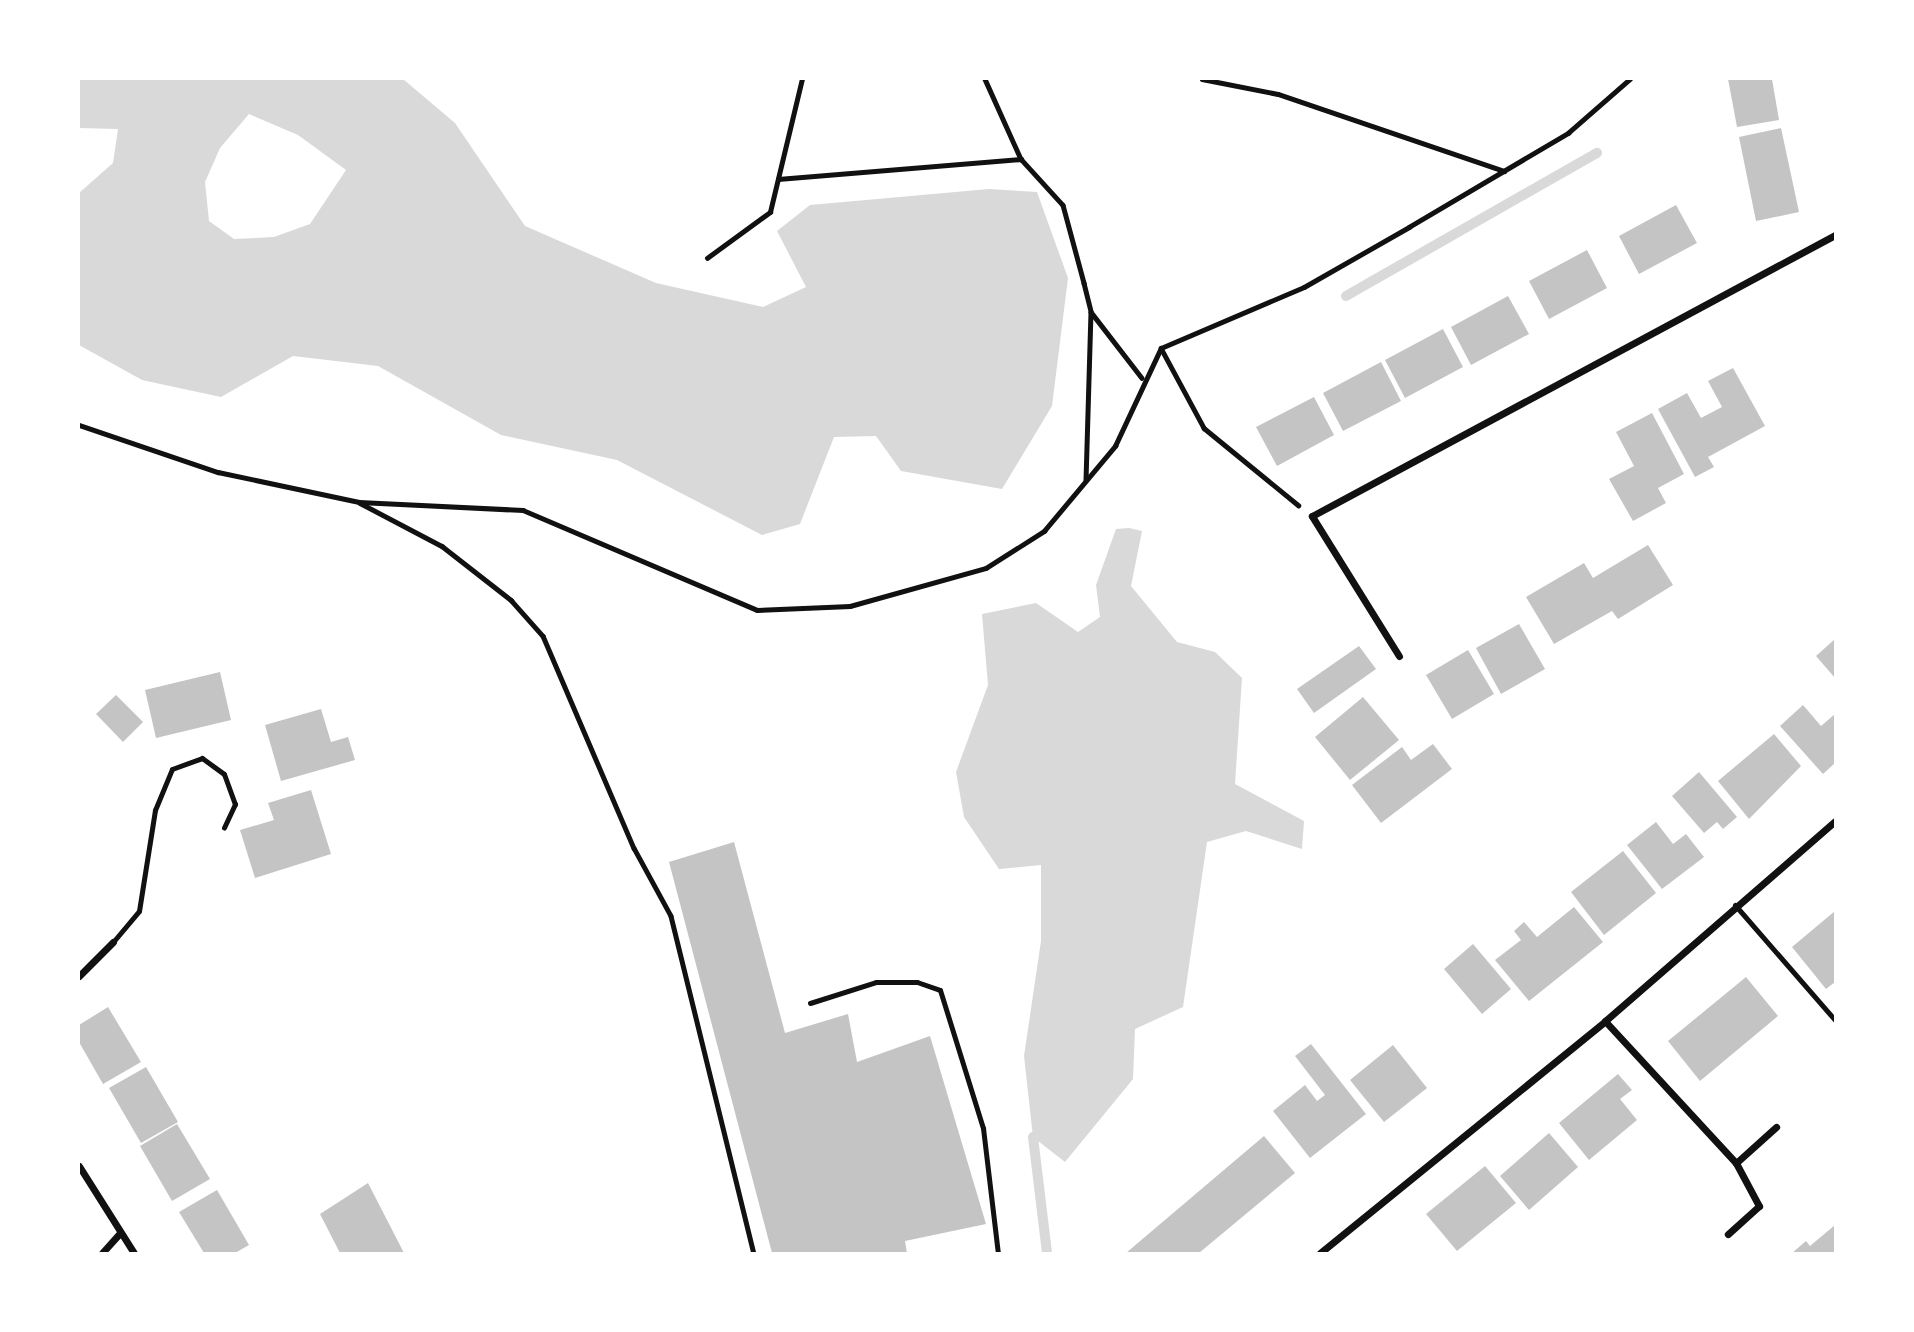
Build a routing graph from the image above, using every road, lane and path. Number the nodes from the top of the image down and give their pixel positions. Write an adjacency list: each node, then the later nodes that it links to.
1 (803, 79): 7 (path)
2 (985, 79): 5 (path)
3 (1202, 79): 6 (path)
4 (1630, 79): 6 (path)
5 (1021, 159): 7 (path); 10 (path)
6 (1504, 171): 11 (path)
7 (778, 180): 9 (path)
8 (1835, 235): 16 (street)
9 (707, 258)
10 (1091, 313): 12 (path); 14 (path)
11 (1161, 348): 12 (path); 16 (path)
12 (1142, 378): 14 (path)
13 (79, 425): 15 (path)
14 (1086, 480): 15 (path)
15 (359, 502): 33 (path)
16 (1312, 516): 17 (street)
17 (1399, 656)
18 (1835, 821): 20 (street)
19 (223, 828): 21 (lane)
20 (1735, 905): 24 (lane); 25 (street)
21 (113, 942): 22 (street)
22 (79, 976)
23 (810, 1003): 34 (lane)
24 (1835, 1020)
25 (1605, 1021): 27 (street); 35 (street)
26 (1776, 1127): 27 (street)
27 (1736, 1163): 30 (street)
28 (79, 1166): 29 (street)
29 (120, 1233): 31 (street); 32 (street)
30 (1728, 1234)
31 (102, 1253)
32 (134, 1253)
33 (754, 1253)
34 (998, 1253)
35 (1320, 1253)

